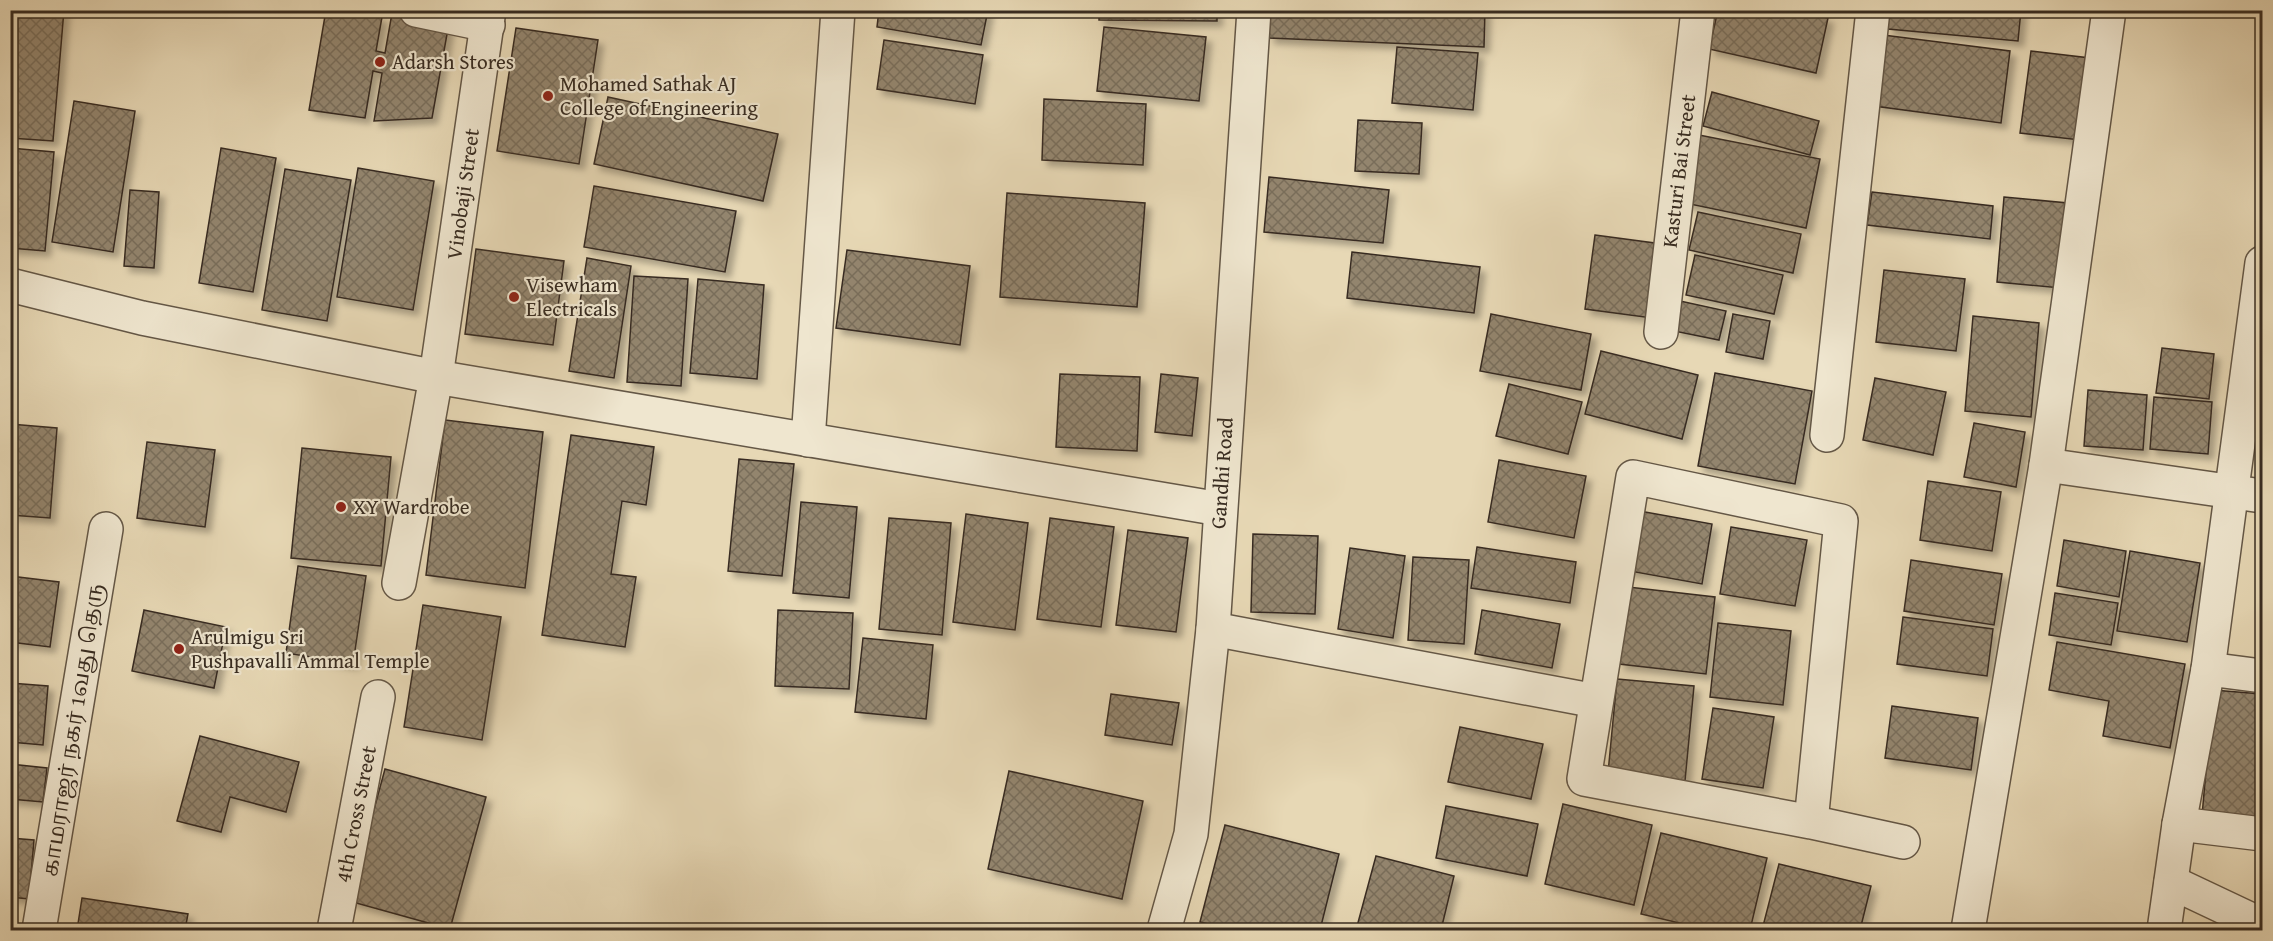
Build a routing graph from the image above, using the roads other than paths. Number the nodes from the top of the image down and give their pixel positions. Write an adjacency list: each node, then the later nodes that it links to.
1 (416, 10): 7 (street)
2 (838, 10): 13 (street)
3 (1254, 10): 16 (street, Gandhi Road)
4 (1698, 10): 10 (street, Kasturi Bai Street)
5 (1873, 10): 12 (street)
6 (2109, 10): 14 (street)
7 (489, 18): 11 (street, Vinobaji Street)
8 (2262, 263): 15 (street)
9 (10, 285): 11 (street)
10 (1661, 332)
11 (436, 377): 13 (street); 18 (street)
12 (1827, 435)
13 (807, 440): 16 (street)
14 (2046, 465): 15 (street); 33 (street)
15 (2247, 494): 20 (street)
16 (1220, 509): 19 (street, Gandhi Road)
17 (106, 530): 30 (street, காமராஜர் நகர் 1வது தெரு)
18 (399, 583)
19 (1213, 629): 23 (street); 32 (street, Gandhi Road)
20 (2208, 669): 21 (street); 25 (street)
21 (2262, 676)
22 (378, 697): 31 (street, 4th Cross Street)
23 (1596, 701): 24 (street); 24 (street)
24 (1811, 822): 27 (street)
25 (2179, 824): 26 (street); 28 (street)
26 (2262, 834)
27 (1903, 843)
28 (2171, 882): 29 (street); 34 (street)
29 (2262, 925)
30 (39, 930)
31 (334, 930)
32 (1164, 930)
33 (1968, 930)
34 (2164, 930)

